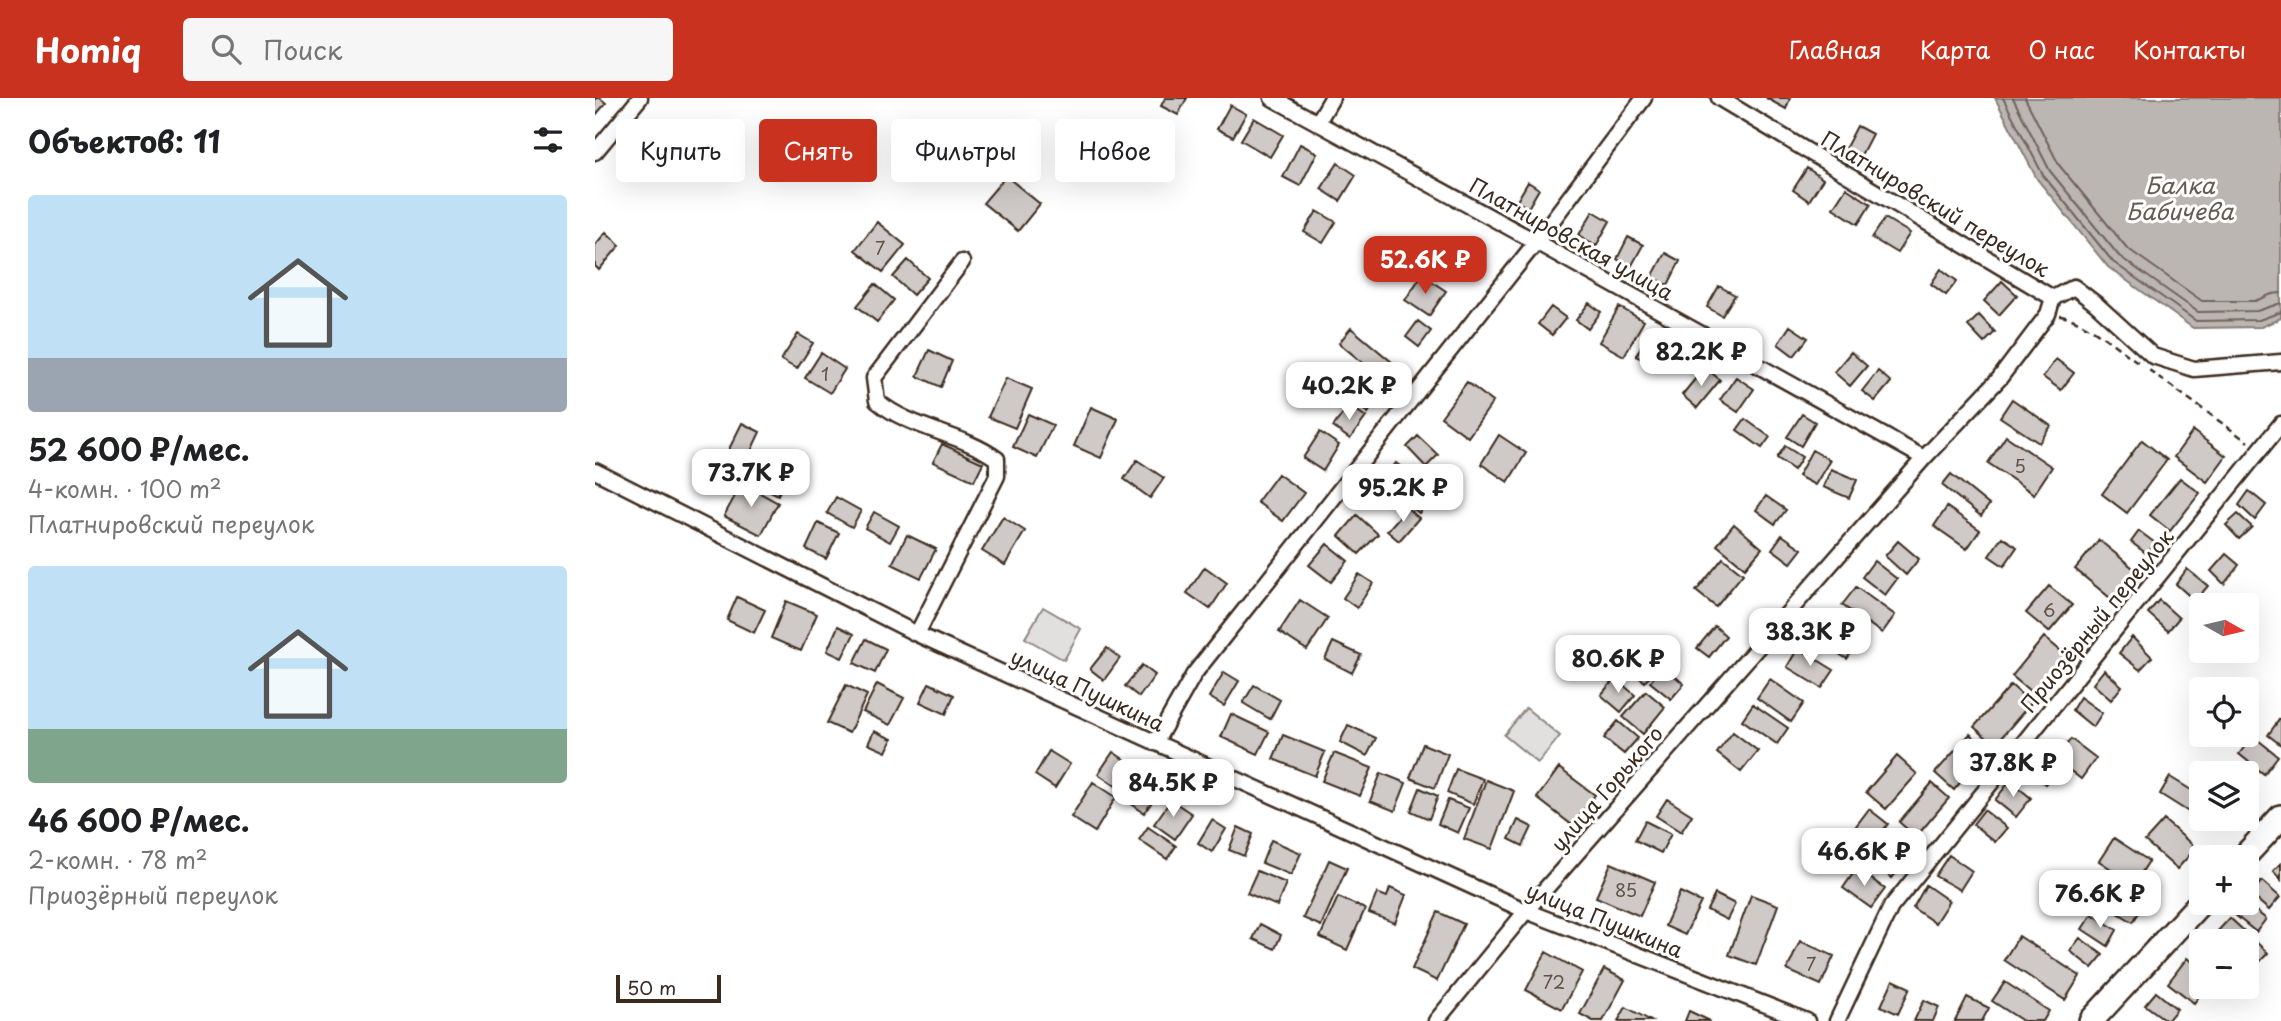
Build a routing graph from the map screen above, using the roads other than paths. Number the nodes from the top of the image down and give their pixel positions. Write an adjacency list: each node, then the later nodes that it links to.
1 (1272, 98): 6 (street, Платнировская улица)
2 (1332, 98): 6 (street)
3 (1644, 98): 8 (street)
4 (1719, 98): 10 (street, Платнировский переулок)
5 (631, 101): 7 (street)
6 (1318, 122): 8 (street, Платнировская улица)
7 (595, 152)
8 (1536, 242): 13 (street, Платнировская улица); 16 (street)
9 (962, 262): 15 (street)
10 (2053, 298): 11 (street, Платнировский переулок); 13 (street, улица Горького)
11 (2281, 362)
12 (2281, 424): 23 (street, Приозёрный переулок)
13 (1924, 458): 19 (street, улица Горького)
14 (595, 471): 15 (street, улица Пушкина)
15 (916, 634): 16 (street, улица Пушкина)
16 (1155, 743): 19 (street, улица Пушкина)
17 (2281, 817): 18 (main road)
18 (2255, 845)
19 (1526, 911): 21 (street, улица Горького); 22 (street, улица Пушкина)
20 (2189, 915): 24 (main road)
21 (1436, 1021)
22 (1807, 1021)
23 (1837, 1021)
24 (2091, 1021)

